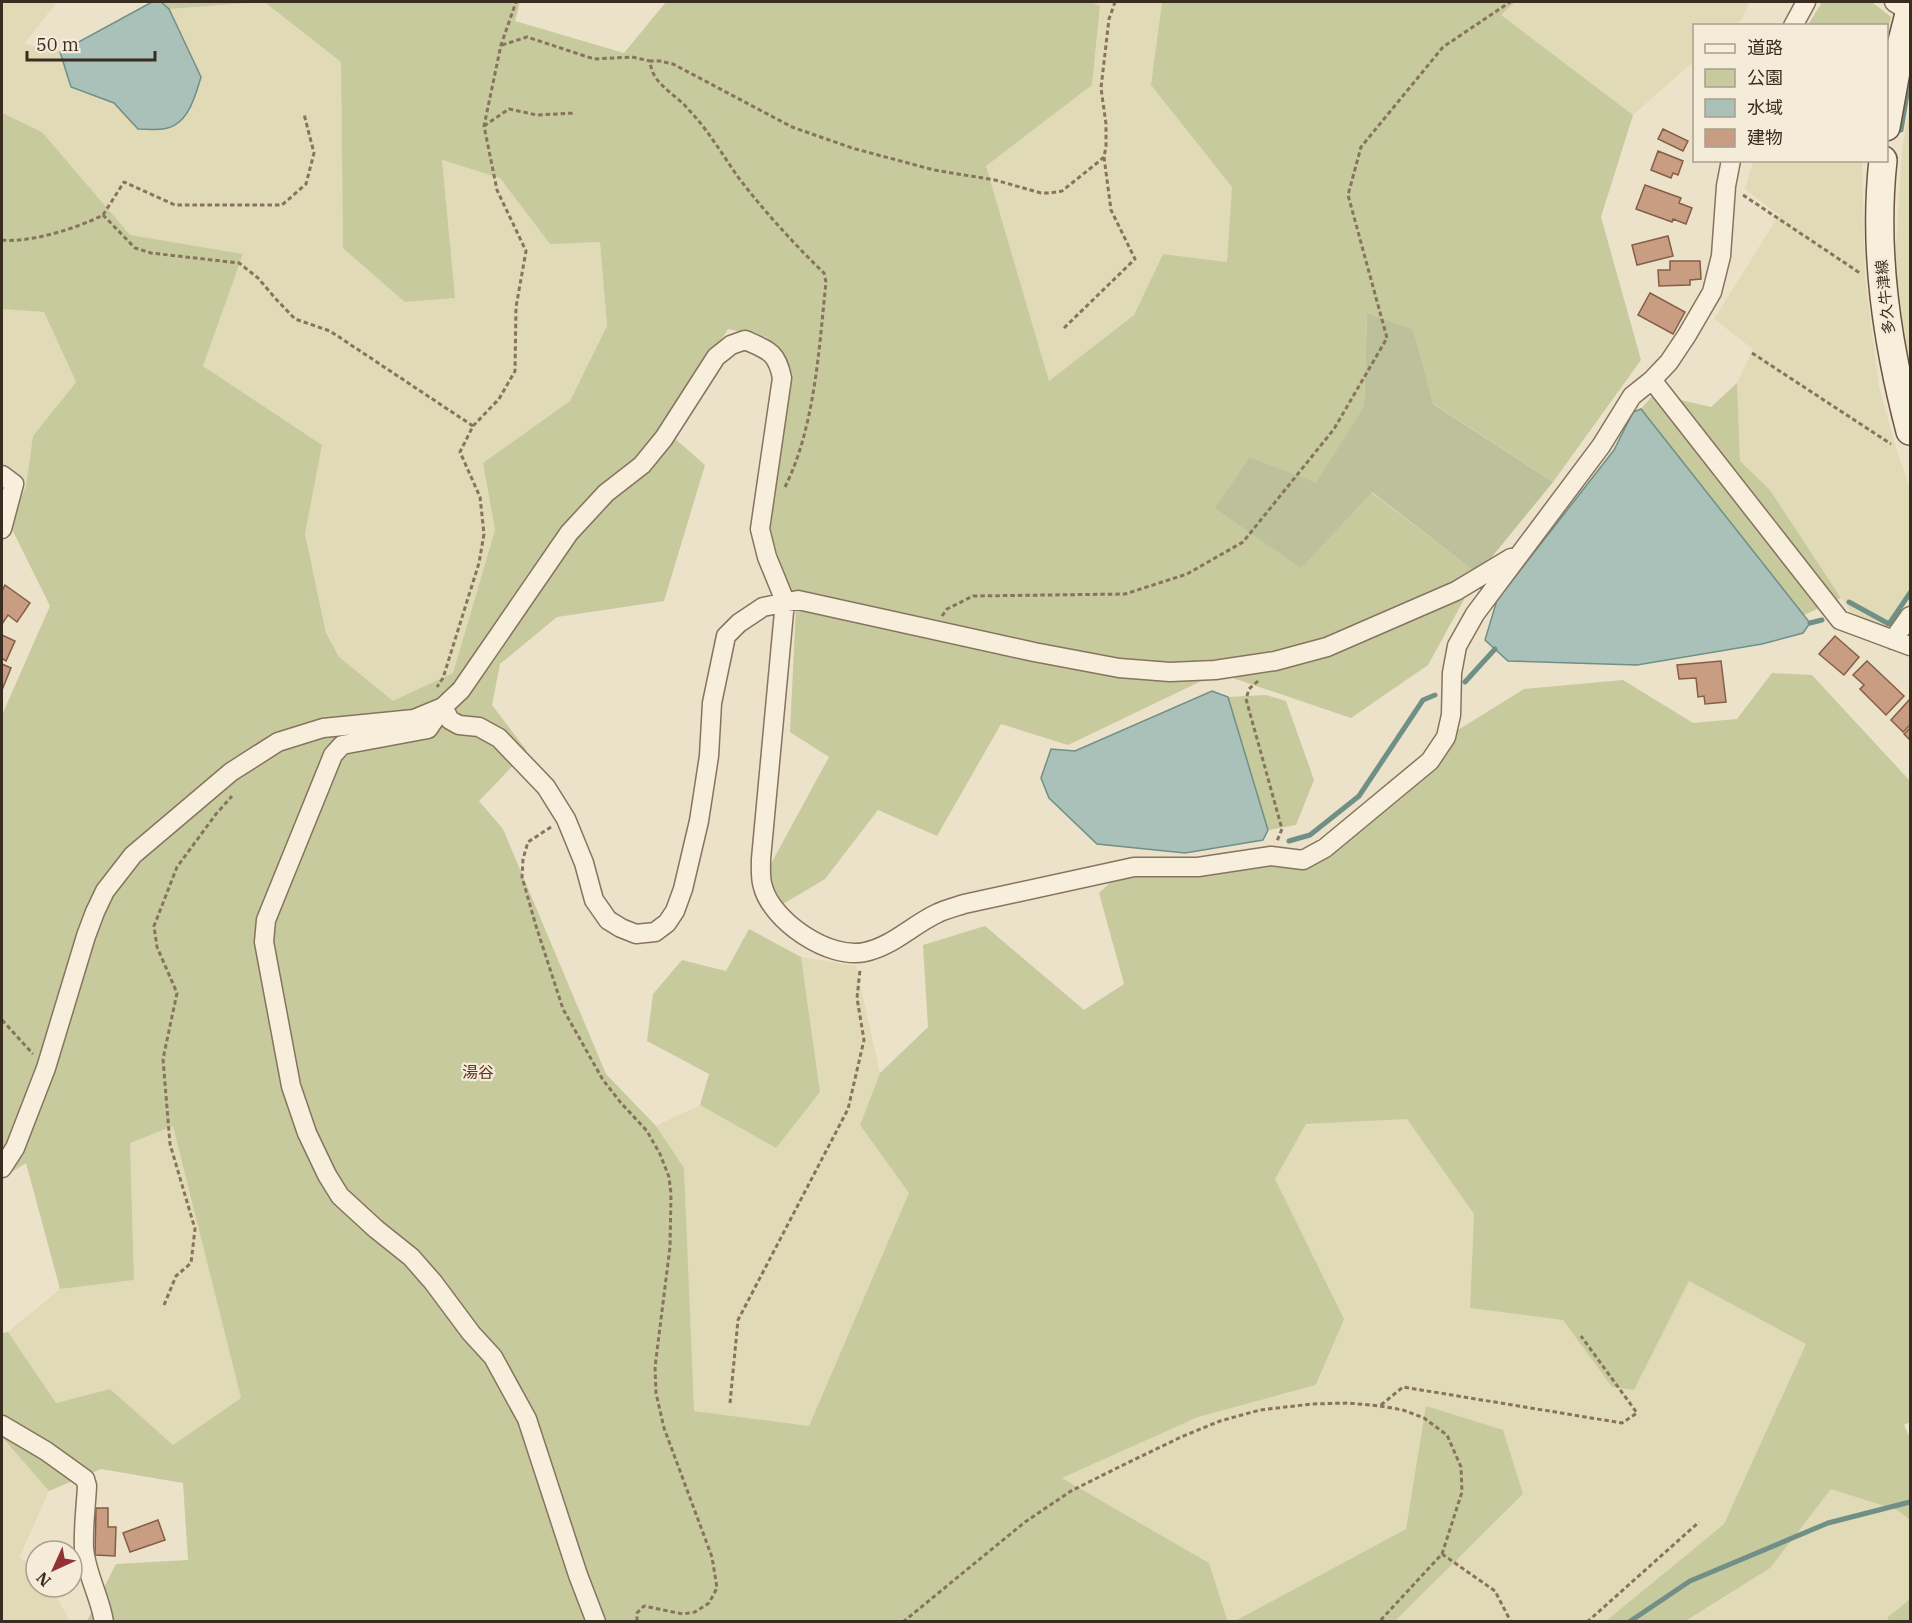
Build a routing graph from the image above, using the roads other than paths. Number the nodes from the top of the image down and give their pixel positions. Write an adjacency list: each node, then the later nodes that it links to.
1 (1806, 2): 4 (street)
2 (1894, 2): 3 (street)
3 (1910, 11): 5 (main road)
4 (1794, 24)
5 (1888, 121)
6 (1731, 162): 8 (street)
7 (1882, 162): 9 (main road, 多久牛津線)
8 (1652, 380): 12 (street); 15 (street)
9 (1901, 437)
10 (2, 475): 11 (street)
11 (2, 529)
12 (1523, 550): 13 (street); 13 (street)
13 (784, 601): 17 (street); 17 (street)
14 (1911, 616): 15 (street)
15 (1893, 640): 16 (street)
16 (1911, 646)
17 (443, 707): 18 (street); 21 (street)
18 (2, 1168)
19 (2, 1425): 20 (street)
20 (104, 1622)
21 (596, 1622)

